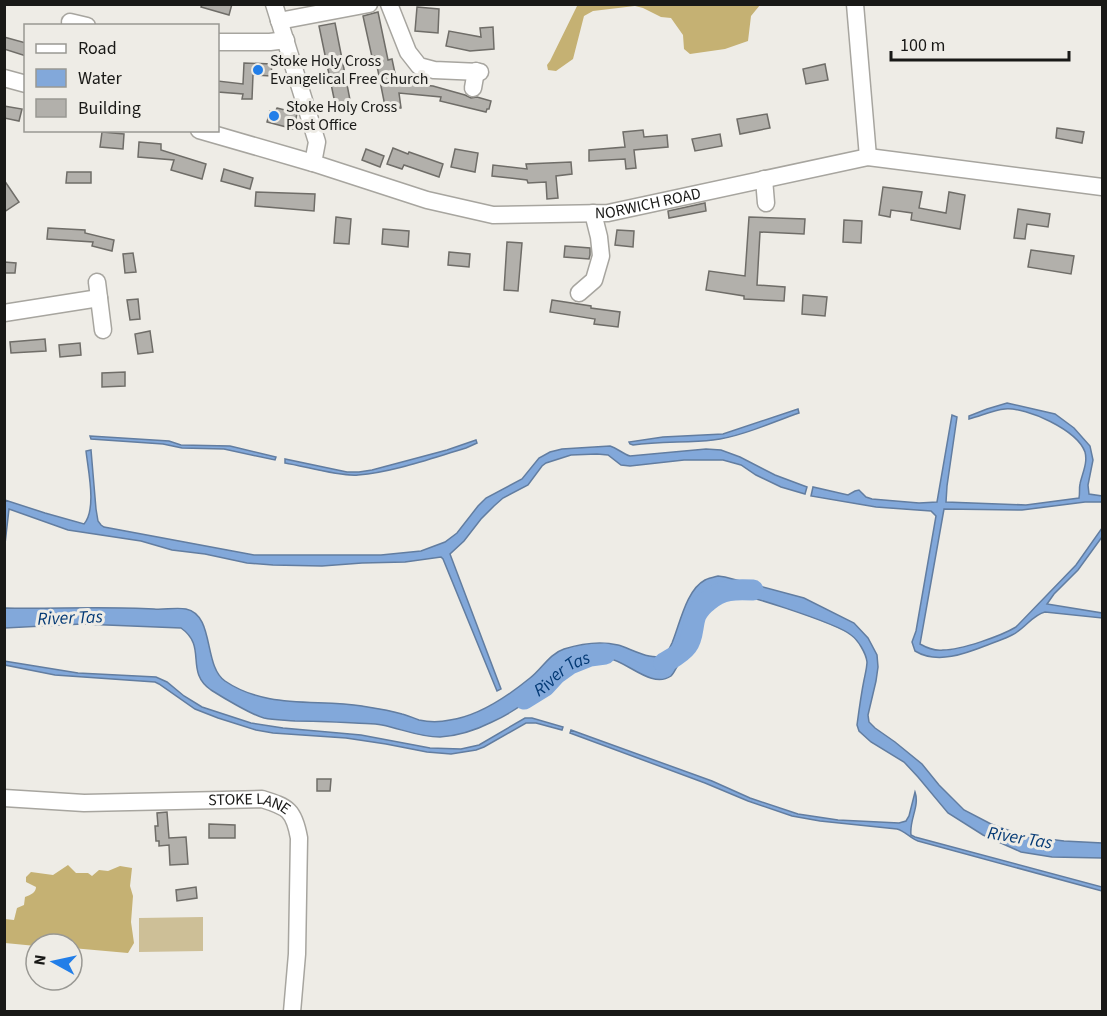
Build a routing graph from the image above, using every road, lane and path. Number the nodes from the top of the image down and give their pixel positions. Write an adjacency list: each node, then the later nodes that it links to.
1 (369, 4): 4 (street)
2 (389, 4): 7 (street)
3 (855, 4): 11 (street)
4 (276, 13): 5 (street)
5 (286, 40): 6 (street); 12 (street)
6 (219, 42)
7 (477, 77)
8 (4, 78): 9 (street)
9 (24, 83)
10 (206, 132): 12 (street, NORWICH ROAD)
11 (868, 157): 13 (street, NORWICH ROAD); 14 (street, NORWICH ROAD)
12 (313, 163): 16 (street, NORWICH ROAD)
13 (764, 179): 15 (street); 16 (street, NORWICH ROAD)
14 (1102, 187)
15 (766, 203)
16 (593, 213): 17 (street)
17 (579, 293)
18 (4, 313): 19 (street)
19 (103, 330)
20 (4, 798): 21 (street, STOKE LANE)
21 (292, 1011)

